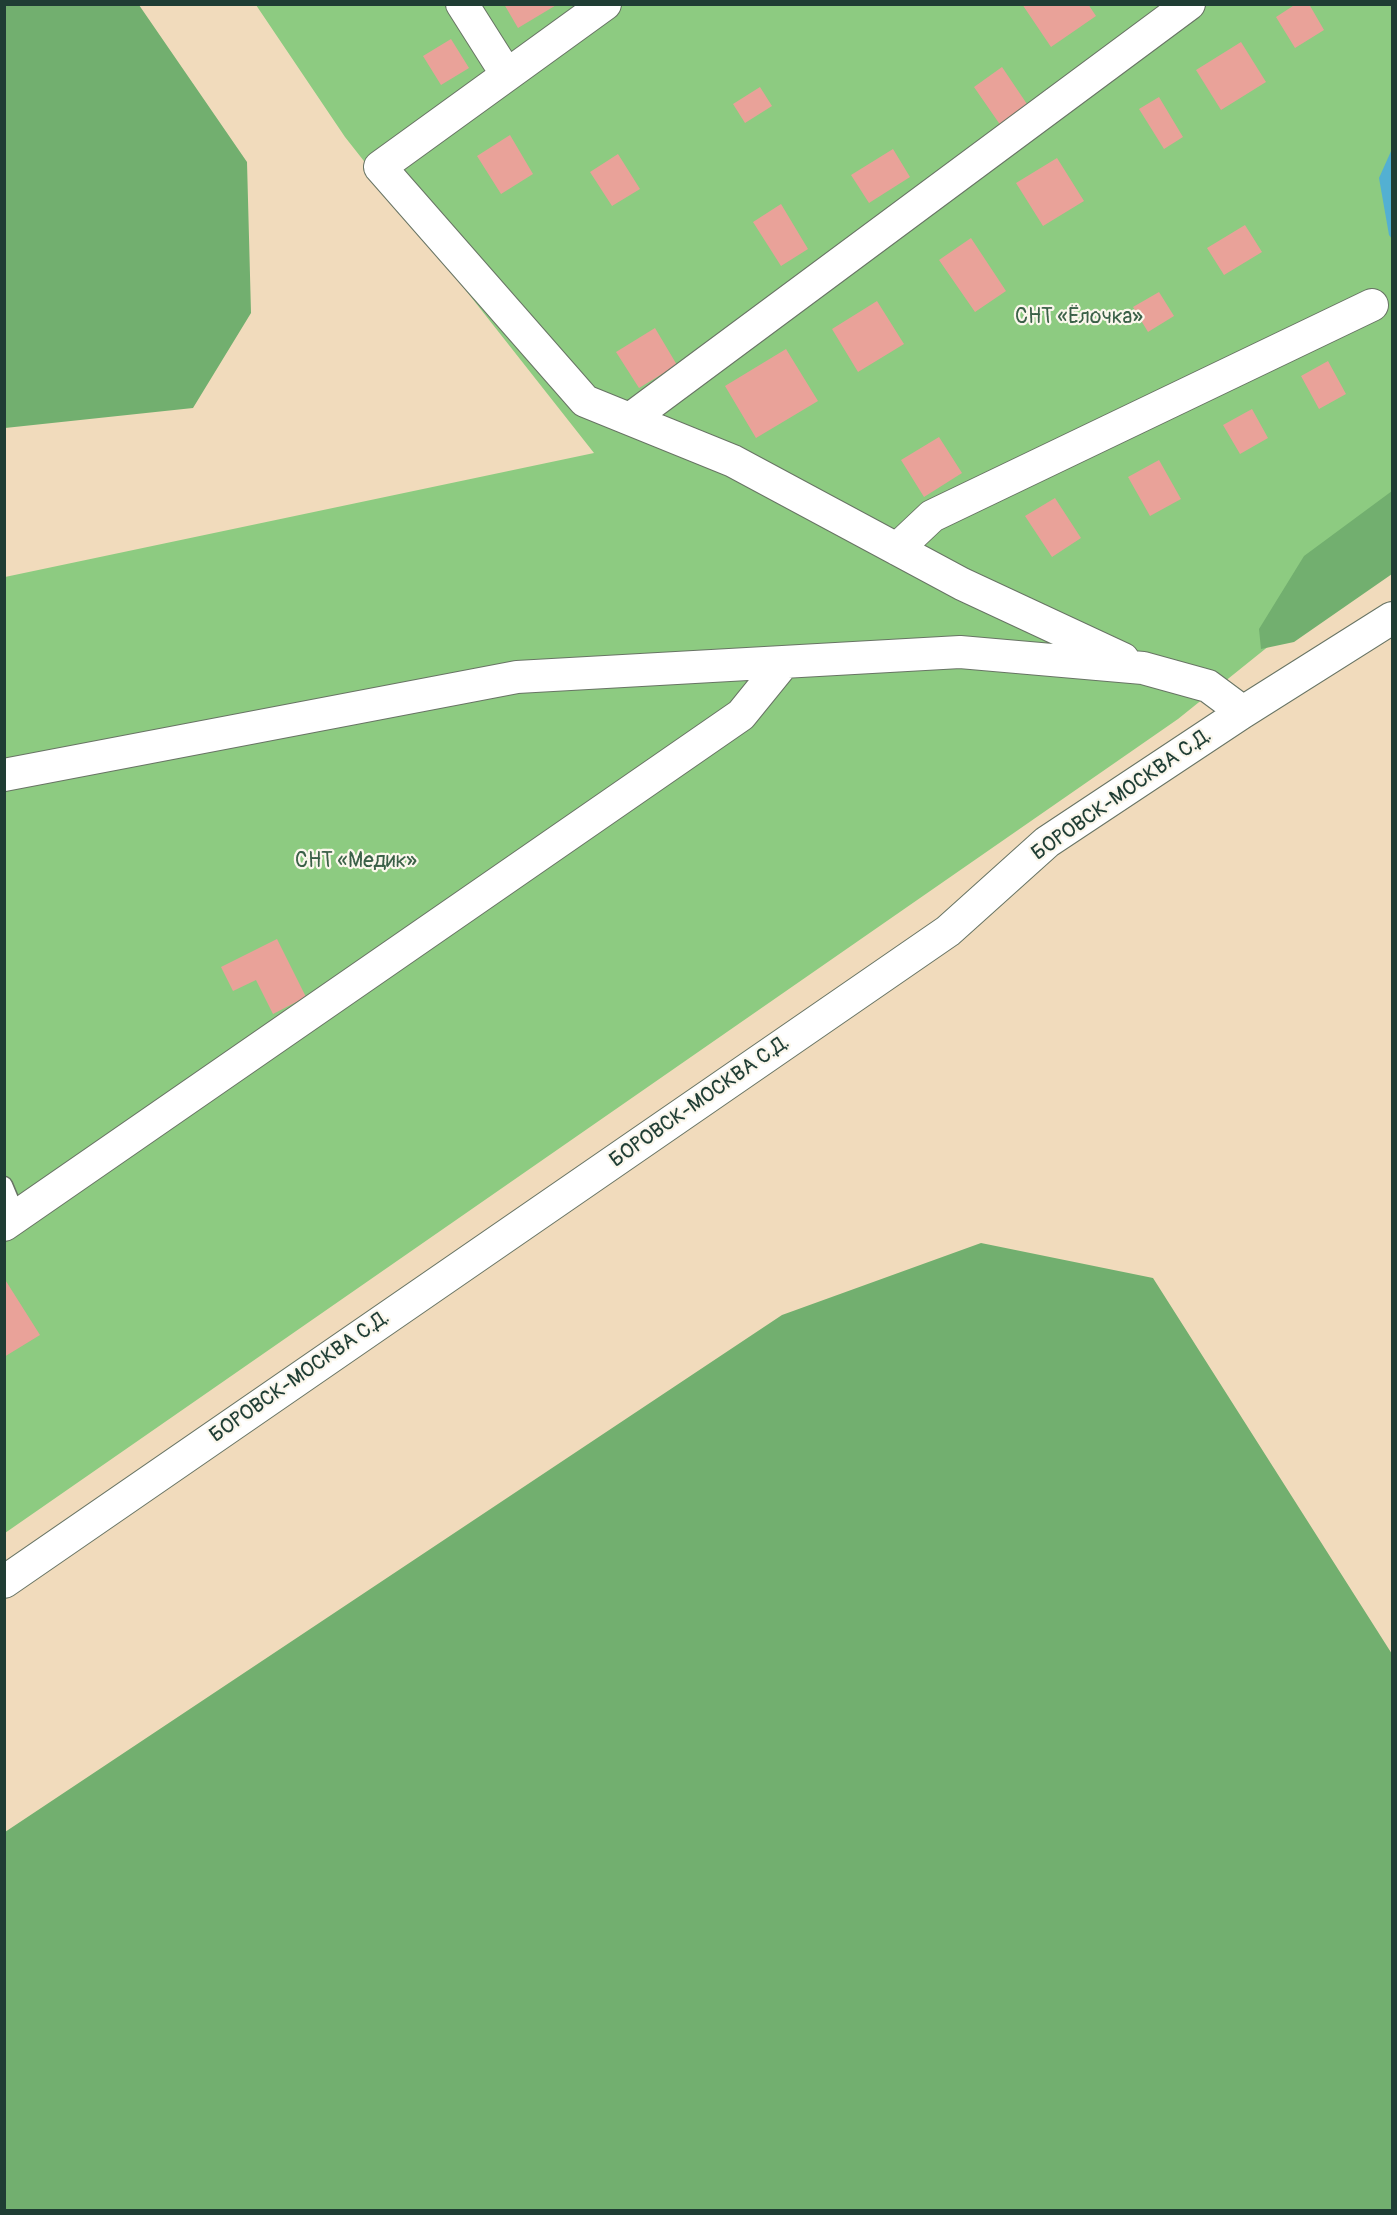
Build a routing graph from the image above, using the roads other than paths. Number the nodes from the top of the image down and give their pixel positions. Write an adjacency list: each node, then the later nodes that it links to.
1 (462, 4): 4 (street)
2 (605, 4): 4 (street)
3 (1189, 4): 6 (street)
4 (507, 75): 6 (street)
5 (1372, 306): 7 (street)
6 (630, 419): 7 (street)
7 (897, 549): 10 (street)
8 (1392, 618): 11 (street, БОРОВСК-МОСКВА С.Д.)
9 (784, 662): 10 (street); 12 (street); 14 (street)
10 (1143, 668): 11 (street)
11 (1243, 712): 15 (street, БОРОВСК-МОСКВА С.Д.)
12 (4, 775)
13 (4, 1185): 14 (lane)
14 (11, 1220)
15 (4, 1582)

